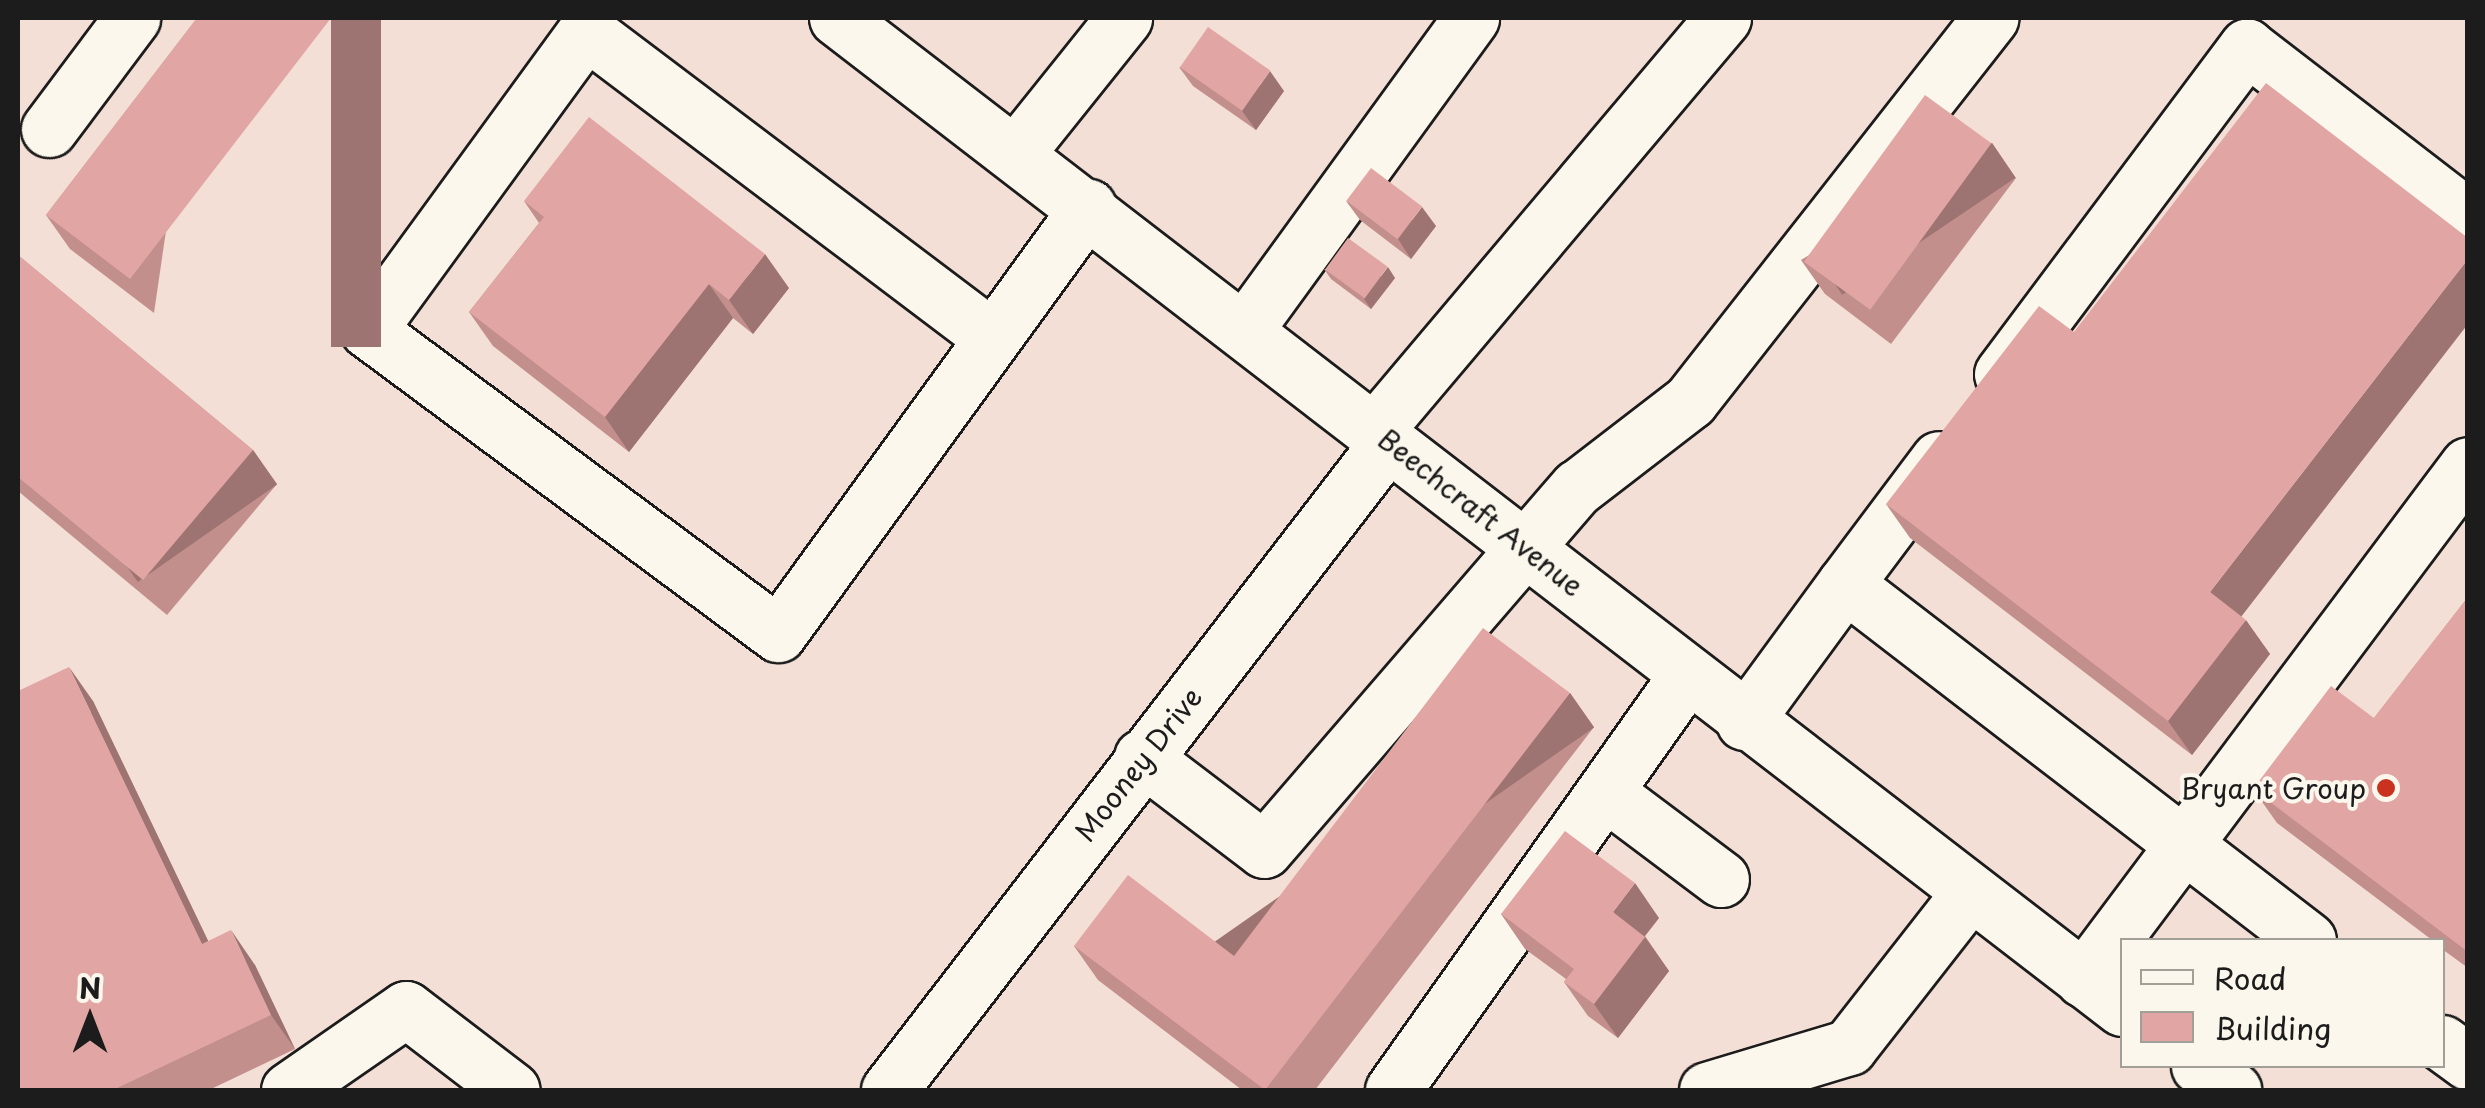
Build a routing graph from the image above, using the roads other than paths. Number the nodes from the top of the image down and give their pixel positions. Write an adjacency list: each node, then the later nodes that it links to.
1 (132, 18): 8 (street)
2 (837, 18): 9 (street, Beechcraft Avenue)
3 (1124, 18): 9 (street)
4 (1471, 18): 12 (street)
5 (1723, 18): 14 (street, Mooney Drive)
6 (1990, 18): 16 (street)
7 (591, 24): 13 (street); 13 (street)
8 (49, 129)
9 (1016, 153): 10 (street, Beechcraft Avenue)
10 (1088, 207): 12 (street, Beechcraft Avenue); 13 (street)
11 (2468, 217): 17 (street)
12 (1246, 328): 14 (street, Beechcraft Avenue)
13 (990, 336)
14 (1383, 435): 16 (street, Beechcraft Avenue); 20 (street, Mooney Drive)
15 (2468, 464): 22 (street)
16 (1528, 549): 18 (street, Beechcraft Avenue); 20 (street)
17 (1845, 584): 19 (street); 22 (street)
18 (1687, 675): 19 (street, Beechcraft Avenue); 21 (street)
19 (1744, 722): 24 (street, Beechcraft Avenue)
20 (1142, 757): 34 (street, Mooney Drive)
21 (1606, 792): 23 (street); 35 (street)
22 (2181, 844): 25 (street); 26 (street)
23 (1720, 879)
24 (1970, 892): 28 (street, Beechcraft Avenue); 36 (street)
25 (2132, 938)
26 (2305, 938)
27 (2120, 961): 28 (street)
28 (2103, 993)
29 (2445, 1045): 30 (street)
30 (2468, 1062)
31 (2202, 1068): 37 (street)
32 (289, 1090): 33 (street)
33 (512, 1090)
34 (890, 1090)
35 (1393, 1090)
36 (1708, 1090)
37 (2232, 1090)

